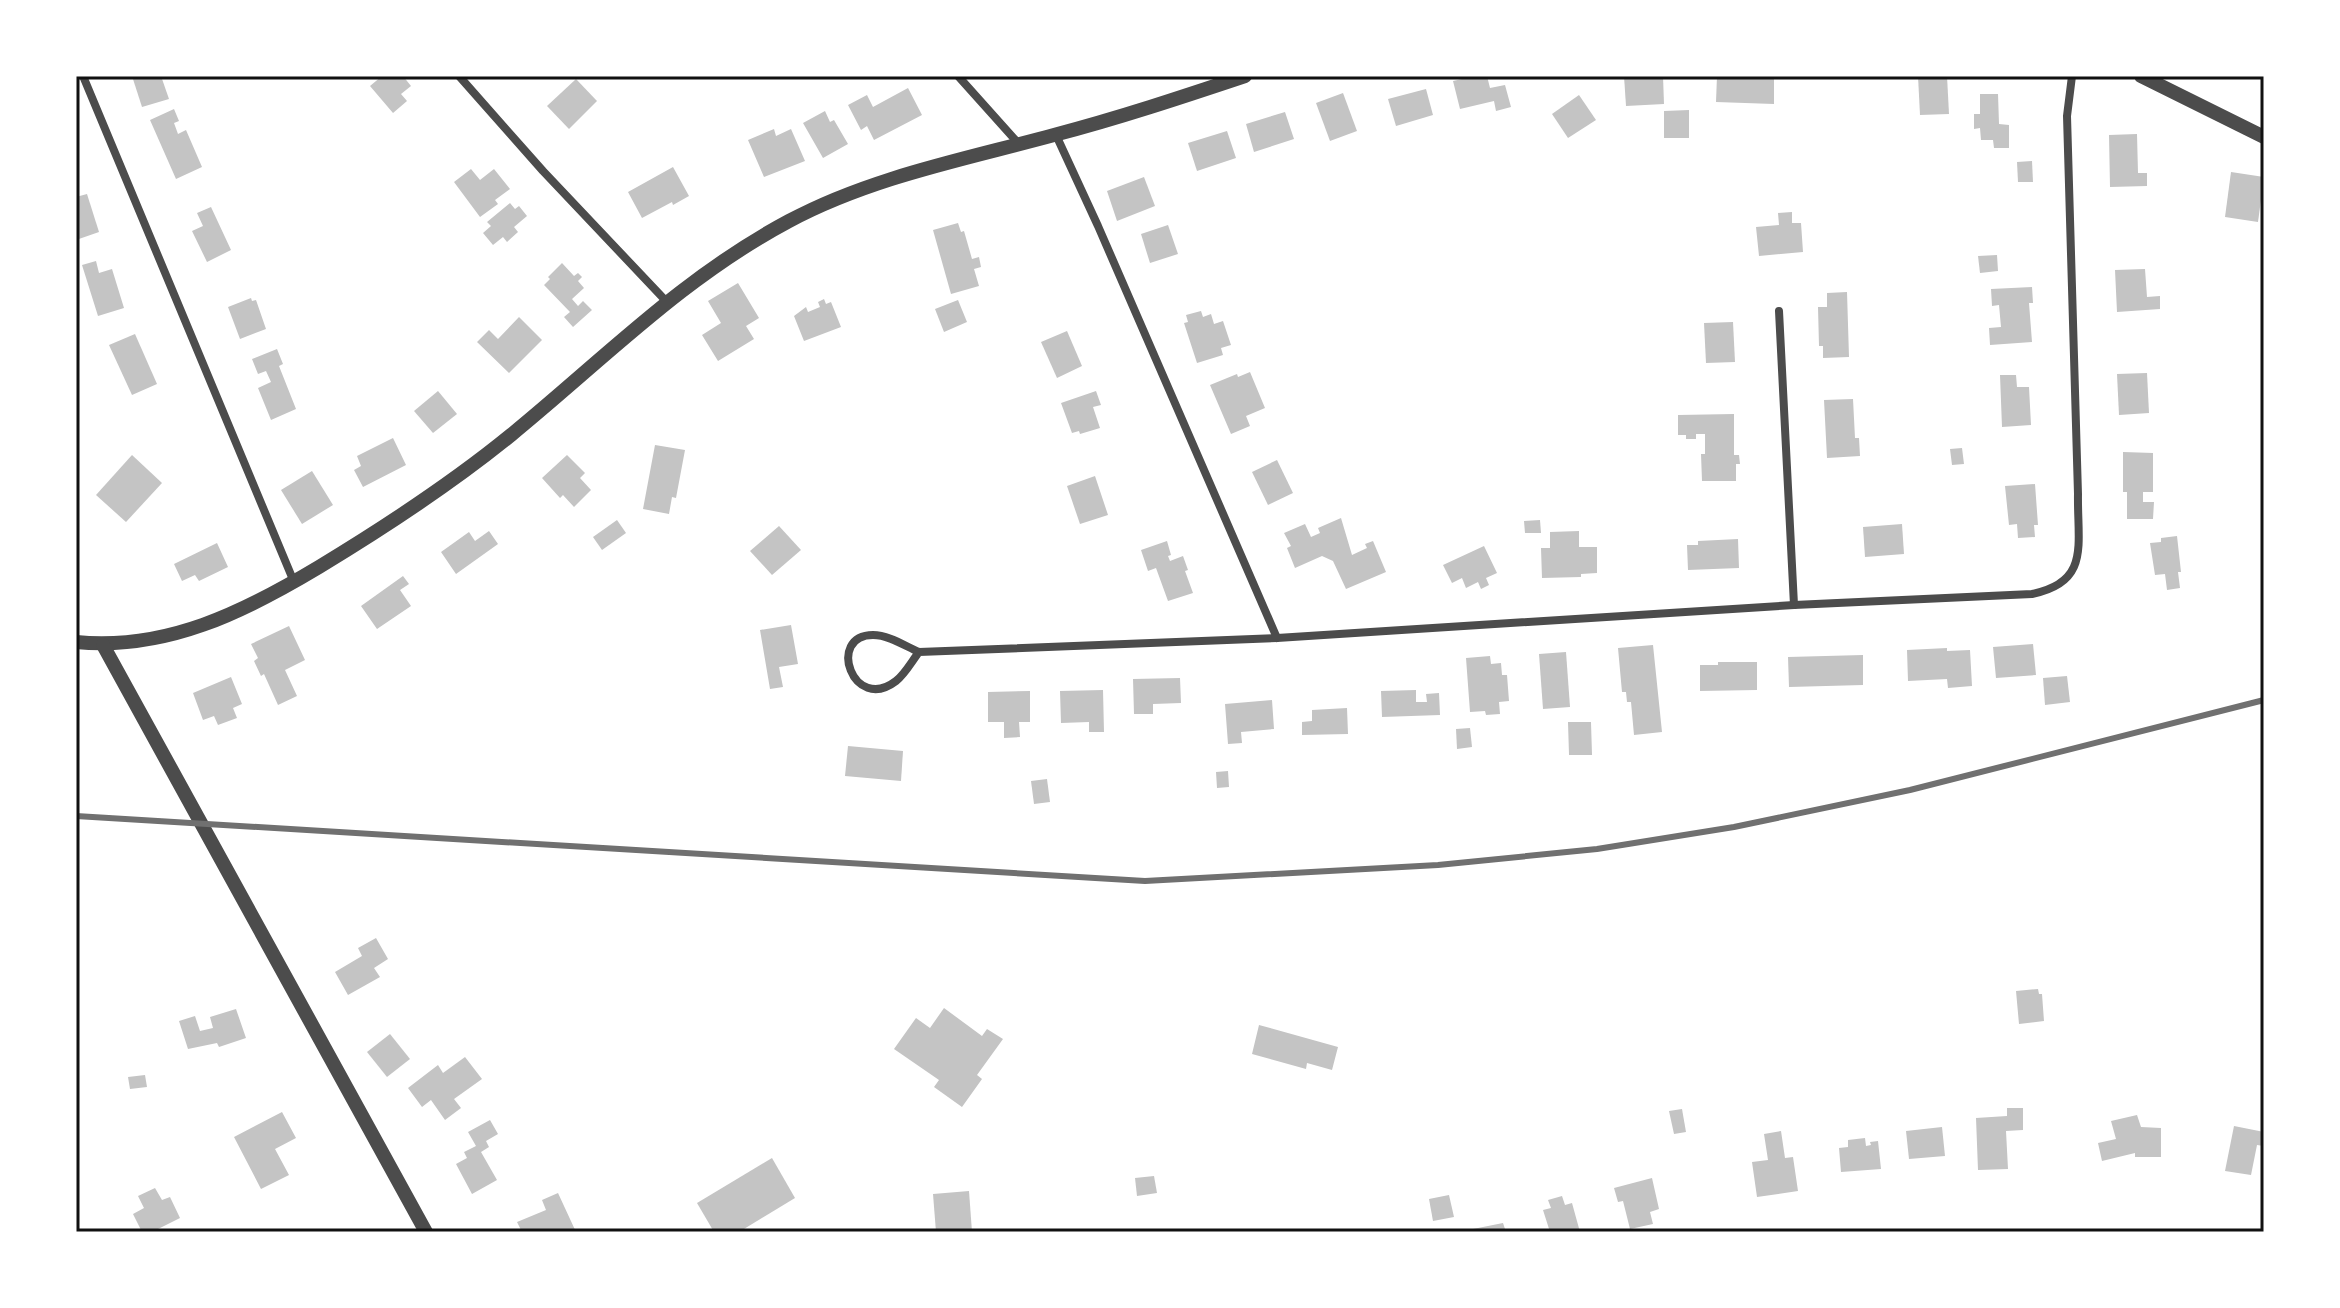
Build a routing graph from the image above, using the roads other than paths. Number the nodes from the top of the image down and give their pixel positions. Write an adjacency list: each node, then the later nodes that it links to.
1 (83, 76): 12 (street)
2 (459, 76): 10 (street)
3 (958, 76): 9 (street)
4 (1245, 76): 7 (street)
5 (2072, 76): 13 (street)
6 (2141, 76): 8 (street)
7 (1056, 135): 9 (street); 14 (street)
8 (2264, 137)
9 (1019, 144): 10 (street)
10 (666, 301): 12 (street)
11 (1779, 311): 13 (street)
12 (294, 582): 16 (street)
13 (1794, 605): 14 (street)
14 (1277, 638): 17 (street)
15 (76, 642): 16 (street)
16 (103, 645): 18 (street)
17 (919, 652): 17 (street)
18 (426, 1232)

